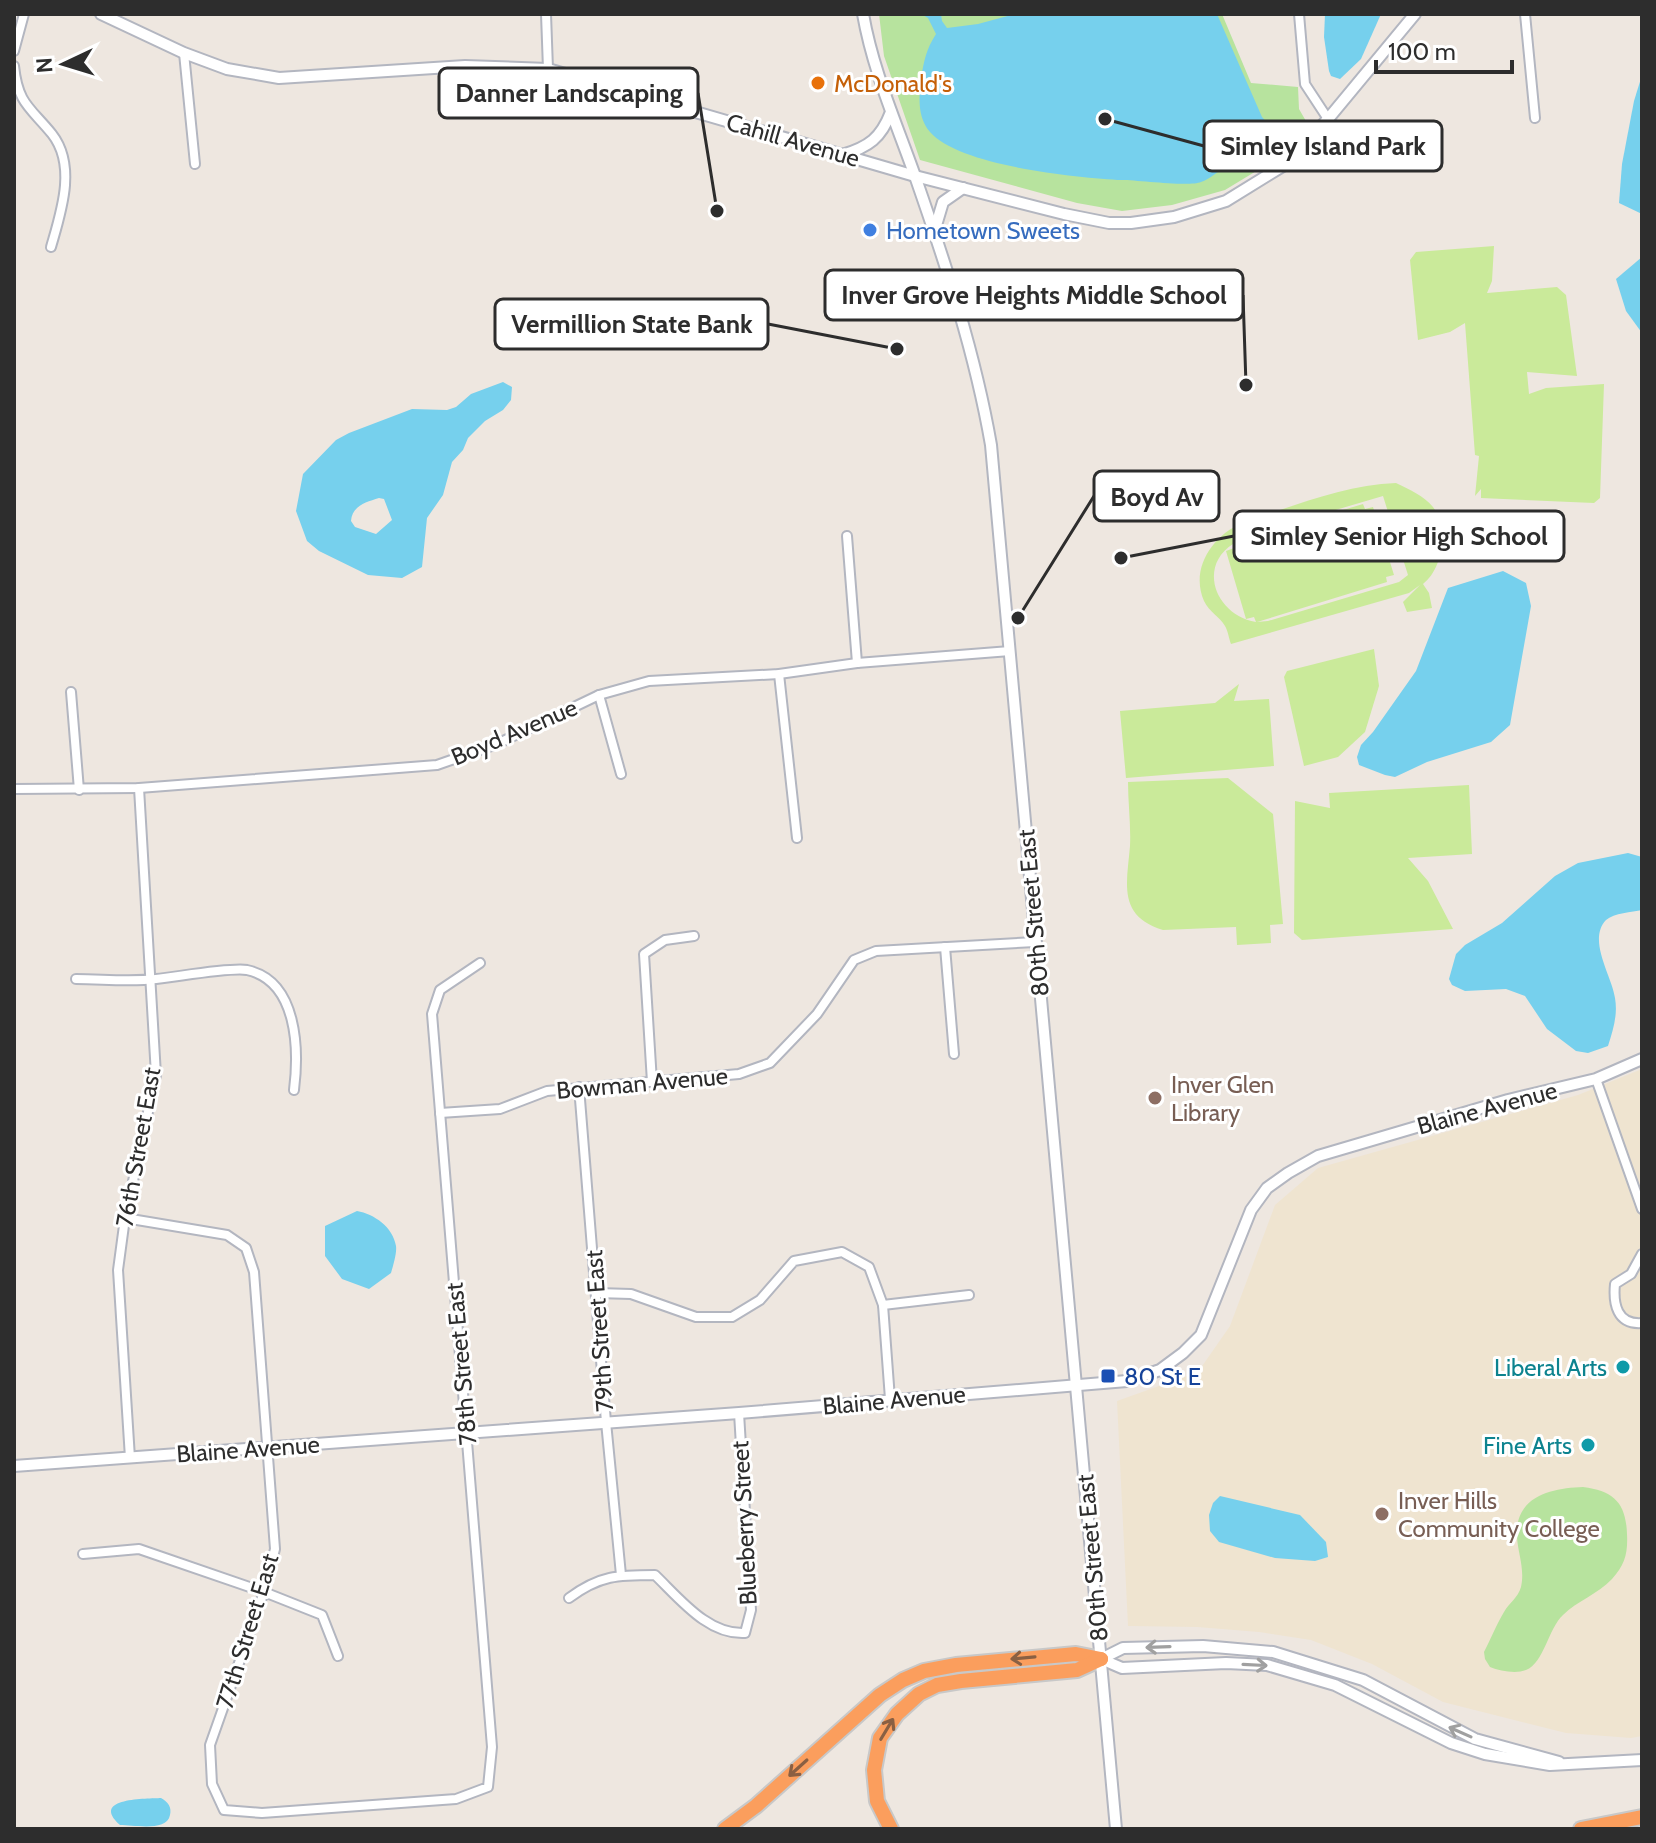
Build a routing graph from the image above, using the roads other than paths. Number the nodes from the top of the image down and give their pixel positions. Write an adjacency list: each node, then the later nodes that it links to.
1 (24, 14): 8 (street)
2 (101, 14): 9 (street, Cahill Avenue)
3 (546, 14): 11 (street)
4 (863, 14): 12 (street, 80th Street East)
5 (1299, 14): 14 (street)
6 (1415, 14): 14 (street, Cahill Avenue)
7 (1525, 14): 13 (street)
8 (14, 51)
9 (184, 53): 11 (street, Cahill Avenue); 16 (street)
10 (14, 66): 20 (street)
11 (548, 69): 15 (street, Cahill Avenue)
12 (891, 112): 15 (street); 17 (street, 80th Street East)
13 (1535, 118)
14 (1328, 119): 18 (street, Cahill Avenue)
15 (842, 155): 17 (street, Cahill Avenue)
16 (195, 164)
17 (915, 176): 18 (street, Cahill Avenue); 19 (street, 80th Street East)
18 (963, 188): 19 (street)
19 (934, 234): 22 (street, 80th Street East)
20 (51, 247)
21 (847, 536): 23 (street)
22 (1010, 651): 23 (street, Boyd Avenue); 33 (street, 80th Street East)
23 (857, 663): 24 (street, Boyd Avenue)
24 (779, 674): 26 (street, Boyd Avenue); 31 (street)
25 (71, 692): 30 (street)
26 (599, 695): 27 (street); 28 (street, Boyd Avenue)
27 (621, 774)
28 (139, 788): 30 (street, Boyd Avenue); 37 (street, 76th Street East)
29 (14, 789): 30 (street, Boyd Avenue)
30 (79, 790)
31 (797, 838)
32 (694, 936): 41 (street)
33 (1035, 942): 34 (street, Bowman Avenue); 54 (street, 80th Street East)
34 (945, 947): 38 (street); 41 (street, Bowman Avenue)
35 (480, 963): 44 (street, 78th Street East)
36 (76, 979): 37 (street)
37 (151, 980): 43 (street); 46 (street, 76th Street East)
38 (954, 1054)
39 (1642, 1059): 40 (street, Blaine Avenue)
40 (1596, 1079): 45 (street); 54 (street, Blaine Avenue)
41 (652, 1082): 42 (street, Bowman Avenue)
42 (579, 1087): 44 (street, Bowman Avenue); 50 (street, 79th Street East)
43 (294, 1090)
44 (440, 1113): 58 (street, 78th Street East)
45 (1642, 1209)
46 (125, 1218): 59 (street, 77th Street East); 60 (street, 76th Street East)
47 (1642, 1254): 48 (street)
48 (1631, 1274): 49 (street); 53 (street)
49 (1642, 1276)
50 (597, 1293): 52 (street); 57 (street, 79th Street East)
51 (969, 1295): 52 (street)
52 (883, 1305): 55 (street)
53 (1642, 1323)
54 (1076, 1386): 55 (street, Blaine Avenue); 67 (street, 80th Street East)
55 (890, 1399): 56 (street, Blaine Avenue)
56 (739, 1413): 57 (street, Blaine Avenue); 63 (street, Blueberry Street)
57 (606, 1422): 58 (street, Blaine Avenue); 63 (street, 79th Street East)
58 (467, 1433): 59 (street, Blaine Avenue); 70 (street, 78th Street East)
59 (268, 1448): 60 (street, Blaine Avenue); 64 (street, 77th Street East)
60 (130, 1458): 61 (street, Blaine Avenue)
61 (14, 1466)
62 (83, 1554): 64 (street)
63 (621, 1575): 65 (street)
64 (264, 1592): 66 (street); 70 (street, 77th Street East)
65 (569, 1598)
66 (338, 1656)
67 (1101, 1659): 69 (street, one-way to 69); 69 (street, one-way to 67); 72 (street, 80th Street East); 73 (highway, one-way to 73); 74 (highway, one-way to 67)
68 (1642, 1760): 69 (street)
69 (1561, 1763)
70 (224, 1810)
71 (1642, 1817): 75 (highway)
72 (1115, 1826)
73 (725, 1829)
74 (891, 1829)
75 (1581, 1829)

